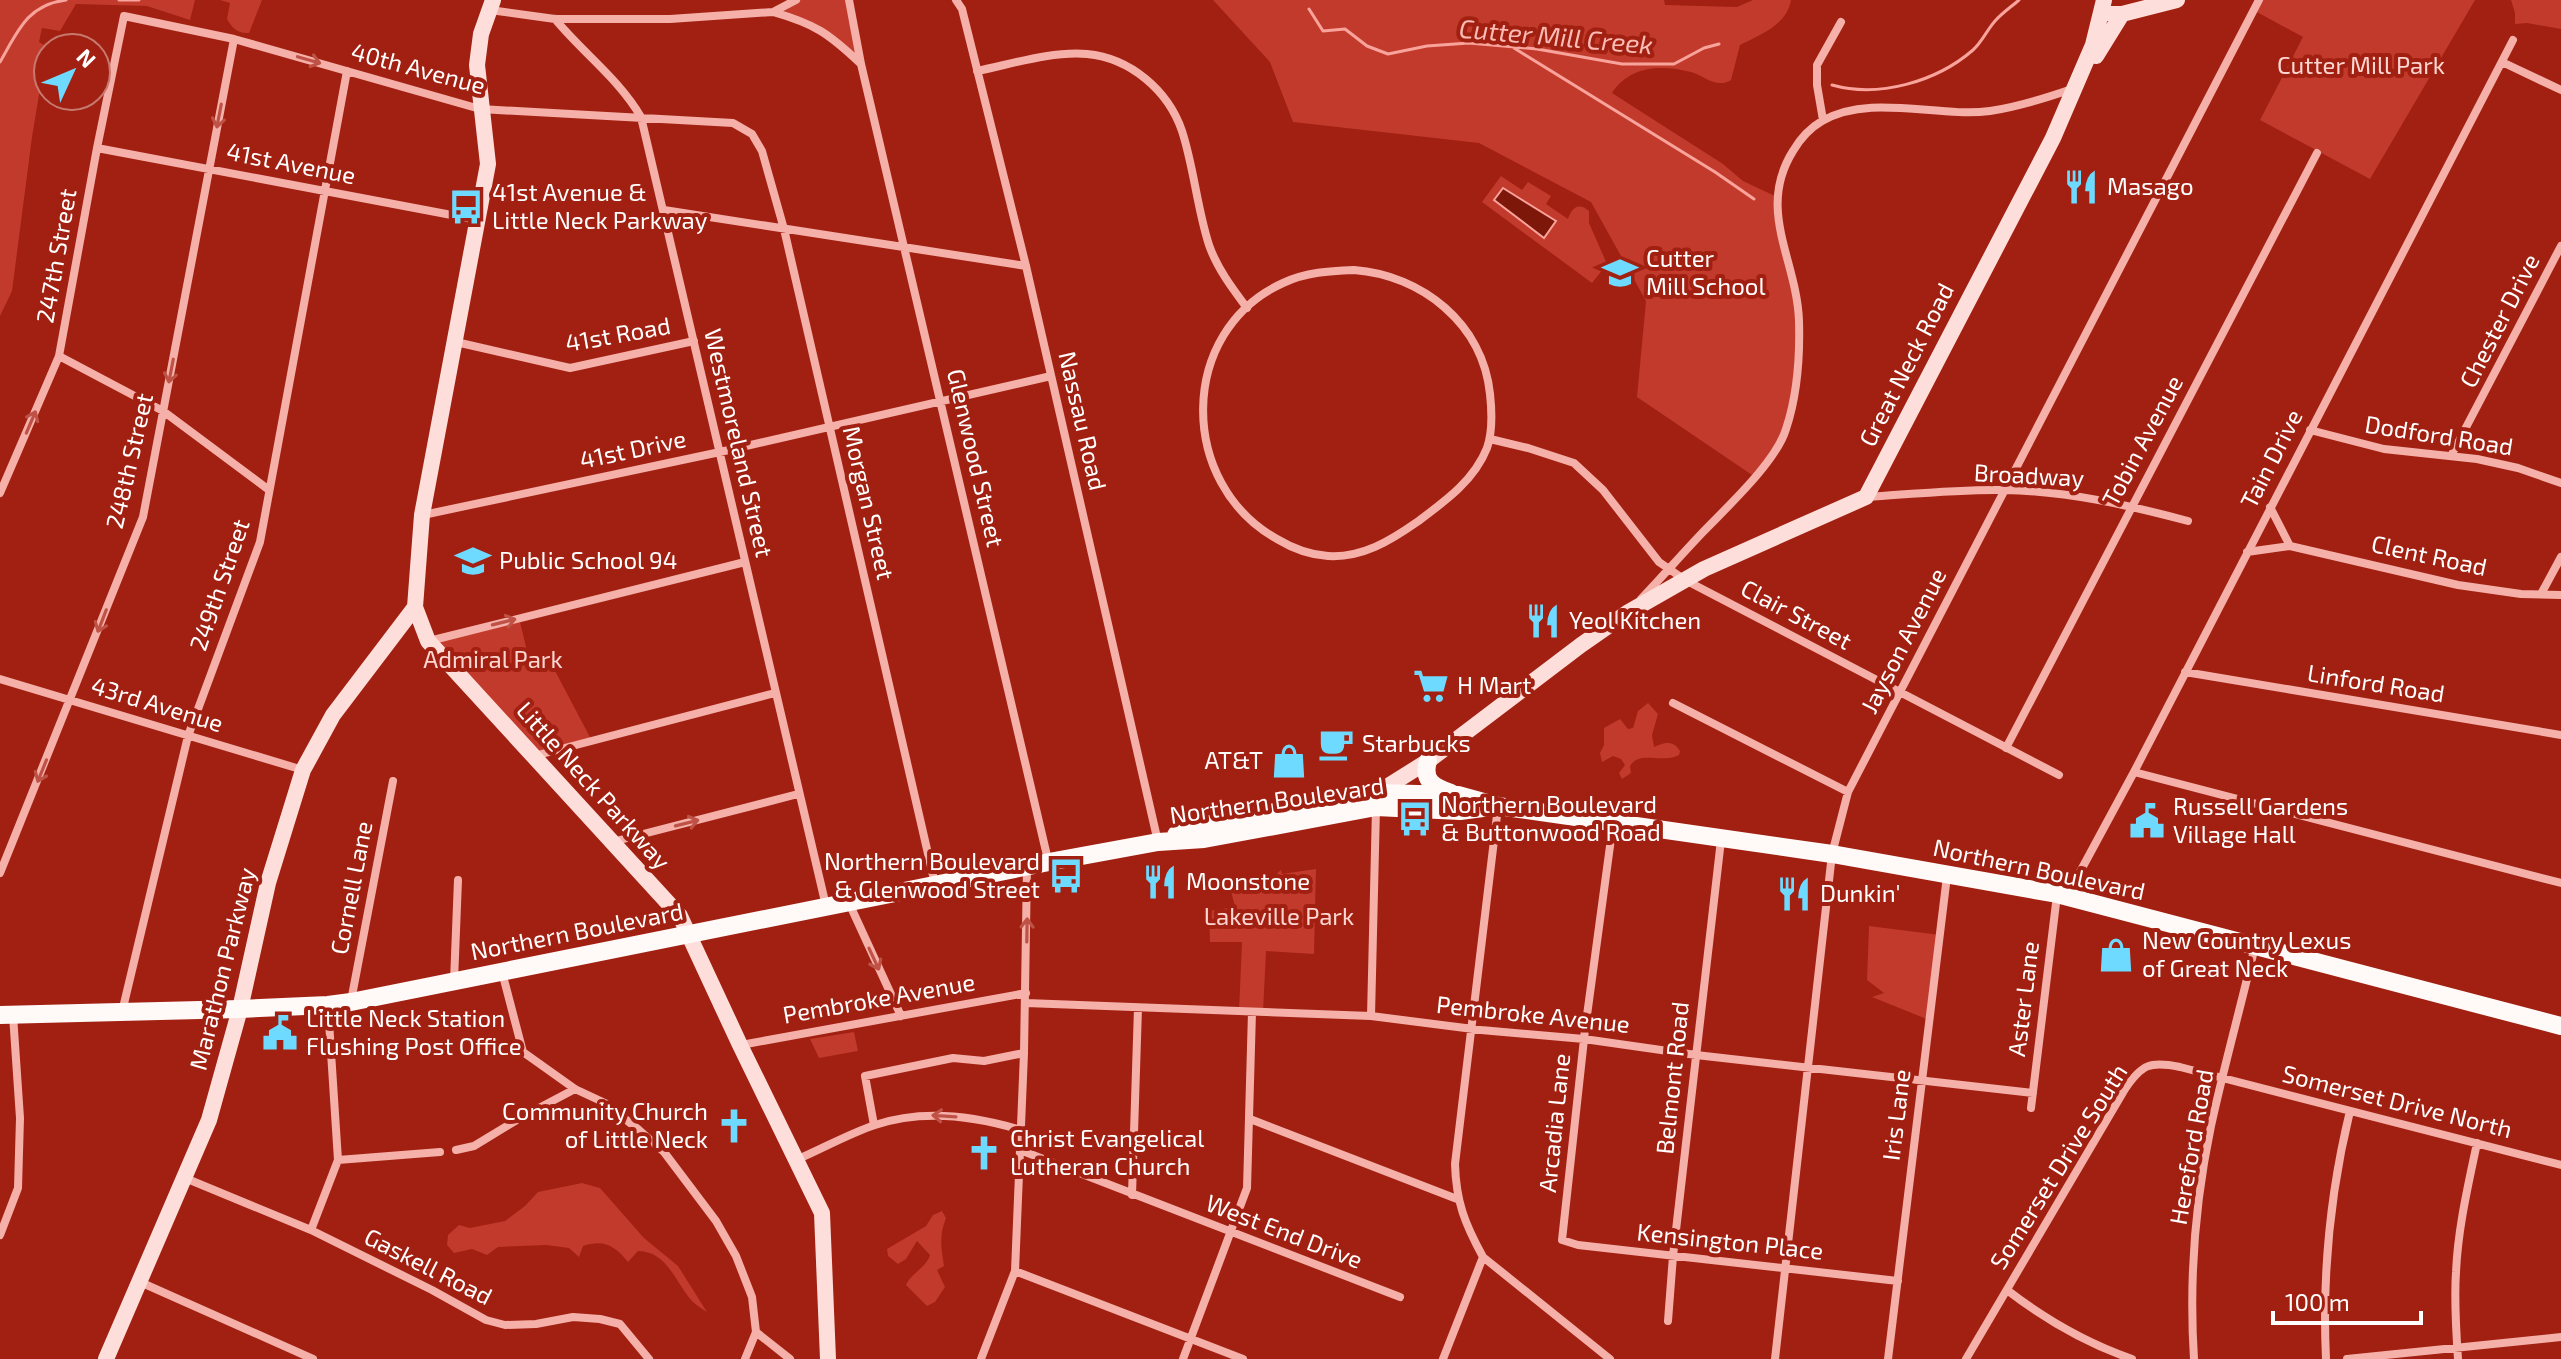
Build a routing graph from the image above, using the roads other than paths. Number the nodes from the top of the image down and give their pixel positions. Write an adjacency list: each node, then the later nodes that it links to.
1 (796, 0): 9 (street)
2 (849, 0): 16 (street, Glenwood Street)
3 (956, 0): 18 (street, Nassau Road)
4 (2177, 0): 8 (street, Great Neck Road)
5 (2259, 0): 49 (street, Jayson Avenue)
6 (491, 5): 11 (street); 21 (street, Little Neck Parkway)
7 (2103, 7): 8 (street, Great Neck Road); 19 (street, Great Neck Road)
8 (2126, 7): 19 (street)
9 (773, 12): 11 (street); 16 (street)
10 (124, 16): 13 (street, 40th Avenue); 25 (street, 247th Street)
11 (555, 19): 22 (street, Westmoreland Street)
12 (1841, 22): 23 (street)
13 (234, 39): 17 (street, 40th Avenue, one-way to 17); 27 (street, 248th Street, one-way to 27)
14 (2513, 40): 15 (street, Tain Drive)
15 (2502, 62): 20 (street); 43 (street, Tain Drive)
16 (861, 64): 33 (street, Glenwood Street)
17 (347, 71): 21 (street, 40th Avenue); 28 (street, 249th Street)
18 (977, 71): 34 (street, Nassau Road); 35 (street)
19 (2076, 87): 23 (street); 51 (street, Great Neck Road)
20 (2561, 90)
21 (480, 109): 22 (street, 40th Avenue); 30 (street, Little Neck Parkway)
22 (641, 117): 24 (street, 40th Avenue); 29 (street, Westmoreland Street)
23 (1823, 120): 60 (street)
24 (752, 134): 31 (street, Morgan Street)
25 (97, 148): 27 (street, 41st Avenue); 38 (street, 247th Street)
26 (2317, 153): 52 (street, Tobin Avenue)
27 (208, 169): 28 (street, 41st Avenue); 41 (street, 248th Street, one-way to 41)
28 (324, 191): 30 (street, 41st Avenue); 48 (street, 249th Street)
29 (664, 210): 31 (street); 36 (street, Westmoreland Street)
30 (478, 220): 37 (street, Little Neck Parkway)
31 (784, 229): 33 (street); 42 (street, Morgan Street)
32 (2561, 246): 46 (street, Chester Drive)
33 (905, 248): 34 (street); 40 (street, Glenwood Street)
34 (1026, 266): 39 (street, Nassau Road)
35 (1247, 308): 44 (street); 44 (street)
36 (694, 341): 37 (street, 41st Road); 45 (street, Westmoreland Street)
37 (456, 342): 54 (street, Little Neck Parkway)
38 (59, 356): 41 (street); 50 (street, 247th Street, one-way to 38)
39 (1051, 376): 40 (street, 41st Drive); 90 (street, Nassau Road)
40 (941, 401): 42 (street, 41st Drive); 92 (street, Glenwood Street)
41 (163, 411): 48 (street); 71 (street, 248th Street, one-way to 71)
42 (830, 427): 45 (street, 41st Drive); 98 (street, Morgan Street)
43 (2310, 430): 46 (street, Dodford Road); 53 (street, Tain Drive)
44 (1490, 439): 60 (street, Clair Street)
45 (720, 452): 54 (street, 41st Drive); 59 (street, Westmoreland Street)
46 (2451, 456): 47 (street, Dodford Road)
47 (2561, 483)
48 (269, 490): 74 (street, 249th Street)
49 (2005, 490): 51 (street, Broadway); 52 (street, Broadway); 69 (street, Jayson Avenue)
50 (0, 493)
51 (1866, 497): 61 (street)
52 (2132, 506): 55 (street, Broadway); 75 (street, Tobin Avenue)
53 (2270, 507): 56 (street); 57 (street, Tain Drive)
54 (422, 515): 64 (street, Little Neck Parkway)
55 (2188, 521)
56 (2290, 546): 57 (street, Clent Road); 62 (street, Clent Road)
57 (2247, 552): 67 (street, Tain Drive)
58 (2561, 557): 62 (street)
59 (745, 562): 66 (street, one-way to 59); 70 (street, Westmoreland Street)
60 (1669, 570): 61 (street, Clair Street); 65 (street)
61 (1685, 580): 65 (street); 69 (street, Clair Street)
62 (2541, 594): 63 (street, Clent Road)
63 (2561, 595)
64 (415, 607): 66 (street, Little Neck Parkway); 78 (street, Marathon Parkway)
65 (1627, 613): 77 (street)
66 (428, 641): 76 (street, Little Neck Parkway)
67 (2185, 672): 73 (street, Linford Road); 79 (street, Tain Drive)
68 (0, 679): 71 (street, 43rd Avenue)
69 (1900, 692): 75 (street, Clair Street); 82 (street, Jayson Avenue)
70 (775, 693): 76 (street); 83 (street, Westmoreland Street)
71 (71, 699): 74 (street, 43rd Avenue); 94 (street, 248th Street, one-way to 94)
72 (1673, 703): 82 (street)
73 (2561, 735)
74 (188, 736): 78 (street, 43rd Avenue); 111 (street, 249th Street)
75 (2006, 748): 80 (street, Clair Street)
76 (533, 756): 89 (street, Little Neck Parkway)
77 (1428, 761): 84 (main road); 85 (street)
78 (303, 770): 110 (street, Marathon Parkway)
79 (2134, 772): 97 (street); 99 (street, Tain Drive)
80 (2059, 775)
81 (393, 781): 107 (street, Cornell Lane)
82 (1848, 792): 91 (street, Jayson Avenue)
83 (798, 794): 89 (street, one-way to 83); 101 (street, Westmoreland Street)
84 (1458, 795): 85 (main road, Northern Boulevard); 86 (main road, Northern Boulevard)
85 (1377, 800): 86 (main road, Northern Boulevard); 90 (main road, Northern Boulevard); 115 (street)
86 (1498, 806): 87 (main road, Northern Boulevard); 117 (street)
87 (1613, 824): 88 (main road, Northern Boulevard); 118 (street, Arcadia Lane)
88 (1721, 840): 91 (main road, Northern Boulevard); 121 (street, Belmont Road)
89 (611, 842): 102 (street, Little Neck Parkway)
90 (1158, 842): 92 (main road, Northern Boulevard)
91 (1832, 854): 95 (main road, Northern Boulevard); 122 (street, Jayson Avenue)
92 (1049, 862): 93 (main road, Northern Boulevard)
93 (1027, 866): 98 (main road, Northern Boulevard); 106 (street, one-way to 93)
94 (0, 873)
95 (1947, 875): 99 (main road, Northern Boulevard); 124 (street, Iris Lane)
96 (458, 880): 105 (street)
97 (2561, 883)
98 (936, 884): 100 (main road, Northern Boulevard)
99 (2062, 895): 103 (main road, Northern Boulevard); 126 (street, Aster Lane)
100 (848, 902): 101 (main road, Northern Boulevard); 114 (street, one-way to 114)
101 (826, 906): 102 (main road, Northern Boulevard)
102 (689, 934): 104 (main road, Northern Boulevard); 119 (street, Little Neck Parkway)
103 (2256, 946): 116 (main road, Northern Boulevard); 123 (street, Hereford Road)
104 (502, 971): 105 (main road, Northern Boulevard); 125 (street)
105 (454, 981): 107 (main road, Northern Boulevard)
106 (1026, 998): 109 (street, Pembroke Avenue); 114 (street, Pembroke Avenue); 120 (street)
107 (351, 1002): 108 (main road, Northern Boulevard)
108 (328, 1005): 110 (main road, Northern Boulevard); 136 (street)
109 (1138, 1008): 112 (street, Pembroke Avenue); 140 (street)
110 (240, 1009): 111 (main road, Northern Boulevard); 139 (street, Marathon Parkway)
111 (122, 1012): 113 (main road, Northern Boulevard)
112 (1252, 1012): 115 (street, Pembroke Avenue); 129 (street)
113 (6, 1015): 144 (street)
114 (901, 1016): 119 (street, Pembroke Avenue)
115 (1371, 1016): 117 (street, Pembroke Avenue)
116 (2561, 1026)
117 (1471, 1029): 118 (street, Pembroke Avenue); 141 (street)
118 (1584, 1039): 121 (street, Pembroke Avenue); 145 (street, Arcadia Lane)
119 (740, 1045): 137 (street, Little Neck Parkway)
120 (1024, 1053): 130 (street); 131 (street)
121 (1696, 1055): 122 (street, Pembroke Avenue); 146 (street, Belmont Road)
122 (1809, 1067): 124 (street, Pembroke Avenue); 148 (street, Jayson Avenue)
123 (2223, 1078): 128 (street, Somerset Drive North); 152 (street, Somerset Drive South); 174 (street, Hereford Road)
124 (1921, 1080): 126 (street, Pembroke Avenue); 150 (street, Iris Lane)
125 (575, 1089): 133 (street); 155 (street)
126 (2033, 1093): 127 (street, Aster Lane)
127 (2031, 1108)
128 (2350, 1111): 132 (street, Somerset Drive North); 175 (street)
129 (1250, 1119): 141 (street); 143 (street)
130 (874, 1125): 131 (street, one-way to 130); 137 (street)
131 (1021, 1130): 134 (street)
132 (2477, 1143): 138 (street, Somerset Drive North); 158 (street)
133 (456, 1150)
134 (1020, 1150): 140 (street, West End Drive); 149 (street)
135 (440, 1152): 136 (street)
136 (338, 1160): 142 (street)
137 (796, 1161): 164 (street, Little Neck Parkway)
138 (2561, 1165)
139 (185, 1178): 142 (street, Gaskell Road); 151 (street, Marathon Parkway)
140 (1132, 1195): 143 (street, West End Drive)
141 (1457, 1199): 147 (street)
142 (311, 1230): 161 (street, Gaskell Road)
143 (1232, 1233): 153 (street, West End Drive); 157 (street)
144 (0, 1235)
145 (1563, 1236): 146 (street, Kensington Place)
146 (1673, 1256): 148 (street, Kensington Place); 154 (street, Belmont Road)
147 (1483, 1257): 168 (street); 169 (street)
148 (1786, 1269): 150 (street, Kensington Place); 170 (street, Jayson Avenue)
149 (1015, 1271): 157 (street); 165 (street)
150 (1898, 1281): 171 (street, Iris Lane)
151 (140, 1282): 159 (street, Marathon Parkway); 160 (street)
152 (2007, 1290): 172 (street, Somerset Drive South); 173 (street)
153 (1400, 1297)
154 (1668, 1321)
155 (756, 1332): 162 (street); 163 (street)
156 (2561, 1337): 158 (street)
157 (1191, 1339): 166 (street); 167 (street)
158 (2457, 1348): 176 (street); 177 (street)
159 (106, 1359)
160 (313, 1359)
161 (649, 1359)
162 (745, 1359)
163 (790, 1359)
164 (828, 1359)
165 (981, 1359)
166 (1183, 1359)
167 (1243, 1359)
168 (1443, 1359)
169 (1610, 1359)
170 (1775, 1359)
171 (1888, 1359)
172 (1966, 1359)
173 (2132, 1359)
174 (2194, 1359)
175 (2326, 1359)
176 (2347, 1359)
177 (2458, 1359)

